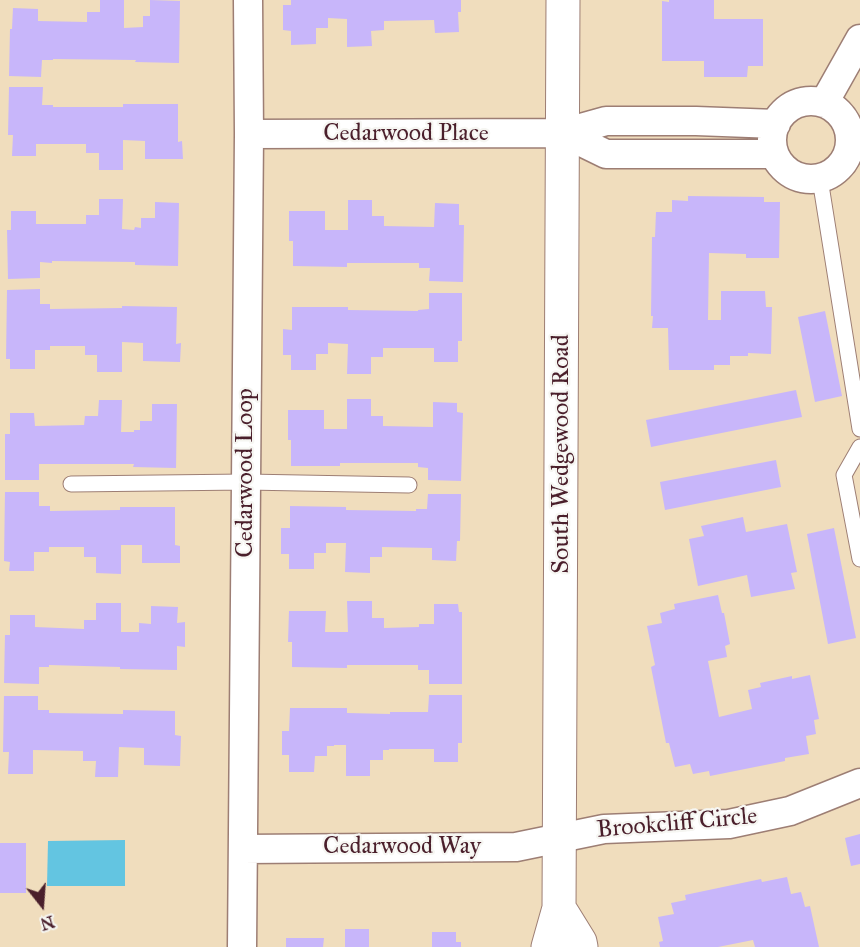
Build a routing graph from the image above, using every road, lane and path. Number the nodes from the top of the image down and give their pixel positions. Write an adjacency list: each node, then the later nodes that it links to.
1 (248, 0): 7 (street, Cedarwood Loop)
2 (563, 0): 6 (street, South Wedgewood Road)
3 (860, 39): 4 (street)
4 (824, 103): 5 (street); 9 (street)
5 (776, 124): 6 (street, Cedarwood Place); 8 (street)
6 (564, 133): 7 (street, Cedarwood Place); 8 (street, Cedarwood Place); 17 (street, South Wedgewood Road)
7 (249, 134): 12 (street, Cedarwood Loop)
8 (774, 154): 9 (street)
9 (820, 179): 10 (lane)
10 (860, 429)
11 (860, 447): 15 (lane)
12 (246, 482): 13 (lane); 14 (lane); 18 (street, Cedarwood Loop)
13 (71, 484)
14 (409, 485)
15 (860, 559)
16 (860, 783): 17 (street, Brookcliff Circle)
17 (561, 838): 18 (street, Cedarwood Way); 19 (street, South Wedgewood Road)
18 (243, 849): 20 (street, Cedarwood Loop)
19 (560, 908): 21 (street, South Wedgewood Road); 22 (street)
20 (242, 947)
21 (548, 947)
22 (581, 947)

